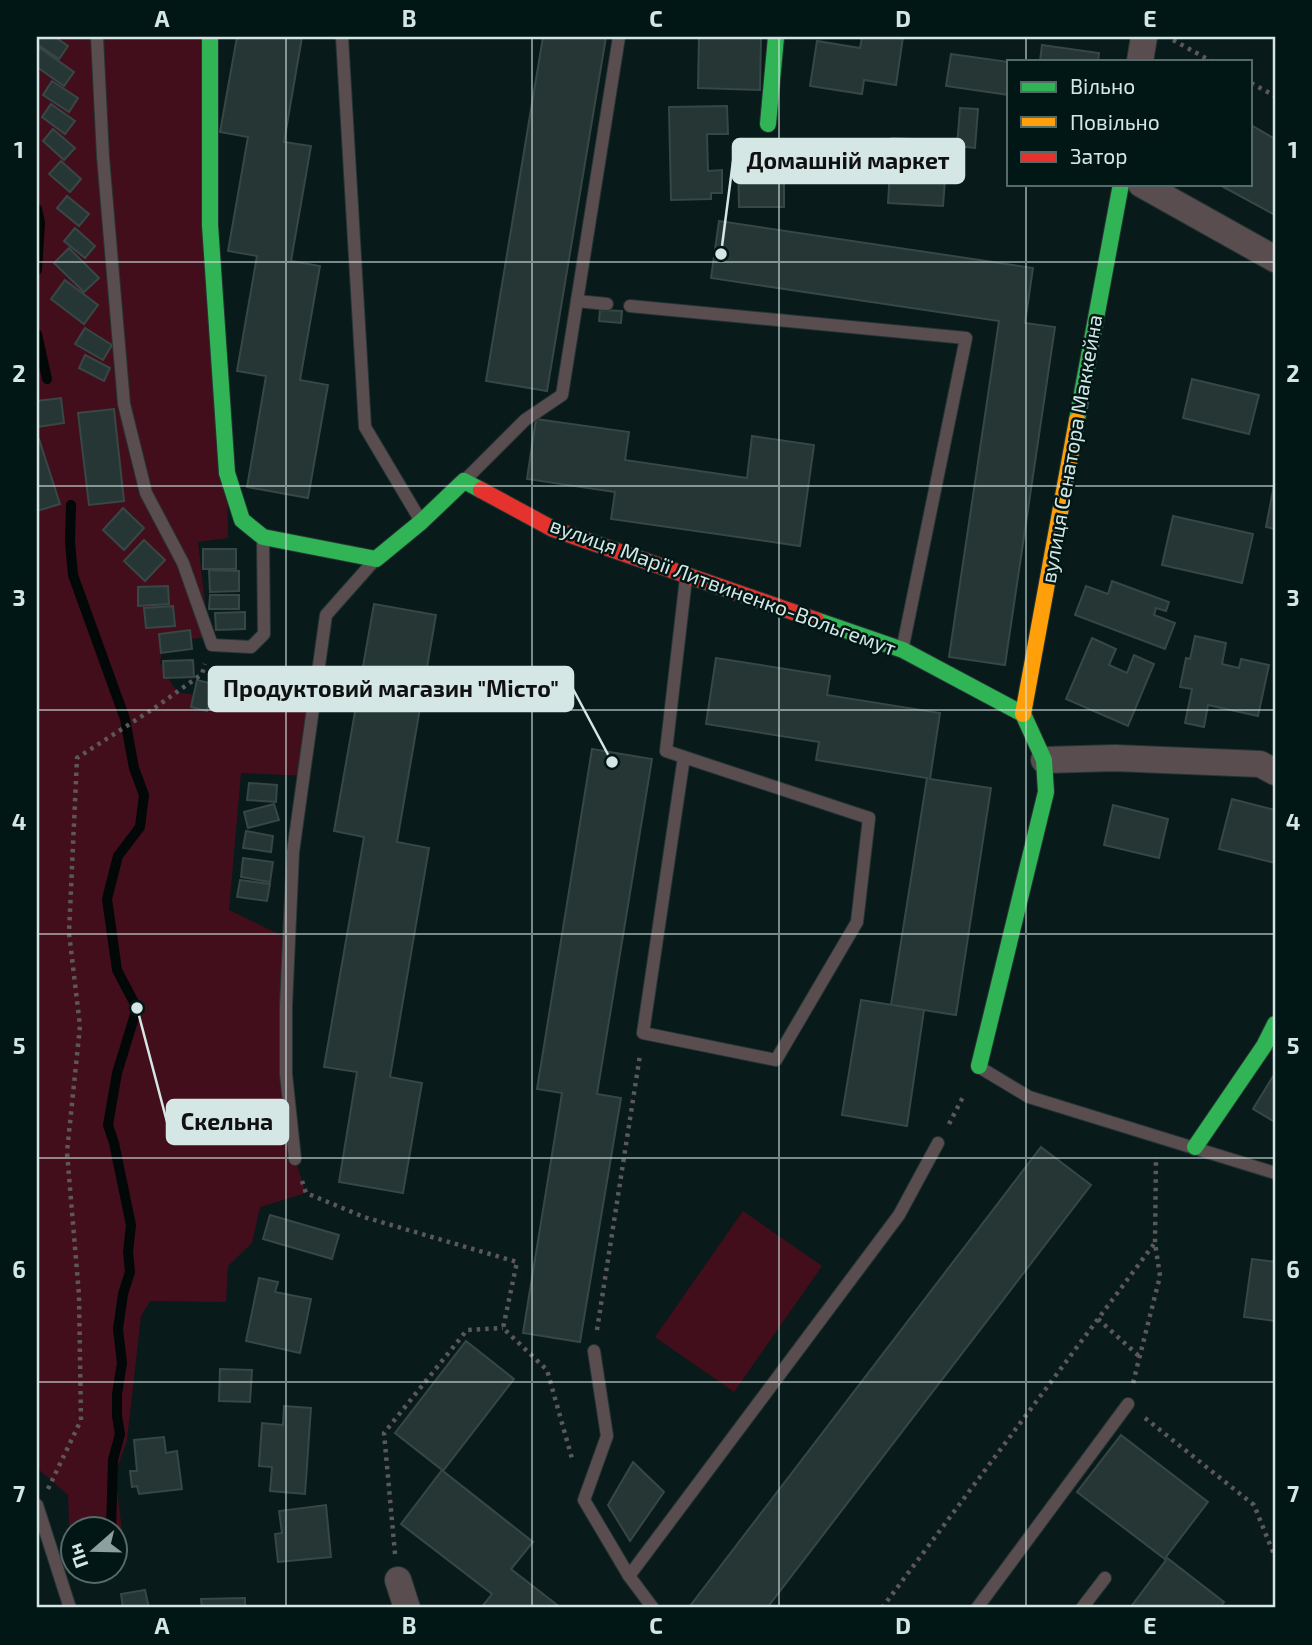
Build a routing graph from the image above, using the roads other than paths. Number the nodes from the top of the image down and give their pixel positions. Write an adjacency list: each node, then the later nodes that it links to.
1 (97, 37): 17 (lane)
2 (210, 37): 17 (street)
3 (342, 37): 16 (lane)
4 (619, 37): 12 (lane)
5 (776, 37): 8 (street)
6 (1144, 37): 7 (street)
7 (1140, 60)
8 (768, 124)
9 (1121, 186): 21 (street, вулиця Сенатора Маккейна)
10 (1145, 186): 11 (street)
11 (1275, 259)
12 (577, 301): 13 (lane); 15 (lane)
13 (607, 304)
14 (631, 306): 20 (lane)
15 (464, 481): 16 (street); 19 (street, вулиця Марії Литвиненко-Вольгемут)
16 (421, 522): 18 (street)
17 (263, 537): 18 (street)
18 (376, 559): 29 (lane)
19 (686, 575): 20 (street, вулиця Марії Литвиненко-Вольгемут); 22 (lane)
20 (903, 650): 21 (street, вулиця Марії Литвиненко-Вольгемут)
21 (1023, 714): 23 (street)
22 (684, 757): 22 (lane)
23 (1044, 760): 24 (street); 26 (street)
24 (1275, 772)
25 (1275, 1024): 28 (street)
26 (979, 1066): 28 (lane)
27 (938, 1143): 34 (lane)
28 (1195, 1147): 30 (lane)
29 (295, 1159)
30 (1275, 1173)
31 (594, 1351): 34 (lane)
32 (1128, 1404): 40 (lane)
33 (38, 1507): 37 (lane)
34 (629, 1576): 39 (lane)
35 (1105, 1578): 41 (lane)
36 (398, 1580): 38 (street)
37 (70, 1608)
38 (407, 1608)
39 (653, 1608)
40 (977, 1608)
41 (1083, 1608)

